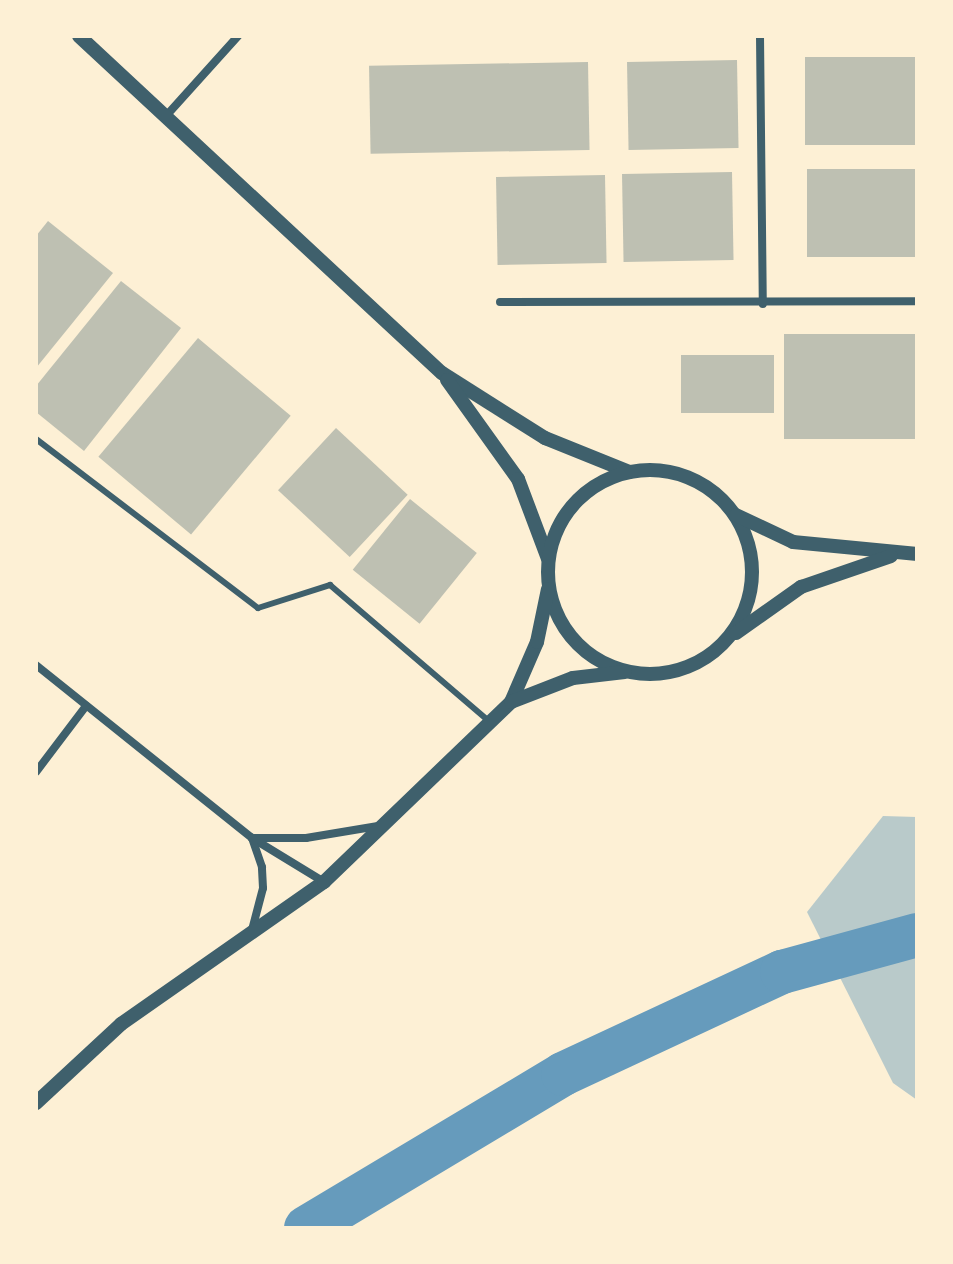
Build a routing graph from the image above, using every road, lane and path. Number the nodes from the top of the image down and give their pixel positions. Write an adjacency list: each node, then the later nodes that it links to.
1 (79, 36): 4 (street)
2 (238, 36): 4 (street)
3 (760, 36): 7 (street)
4 (166, 116): 8 (street)
5 (917, 301): 7 (street)
6 (500, 302): 7 (street)
7 (763, 304)
8 (442, 373): 10 (street); 14 (street)
9 (36, 439): 21 (lane)
10 (629, 472): 11 (street); 14 (street)
11 (736, 515): 12 (street); 16 (street)
12 (896, 554): 13 (street); 16 (street)
13 (917, 554)
14 (548, 560): 15 (street)
15 (549, 587): 18 (street); 19 (street)
16 (732, 636): 18 (street)
17 (36, 665): 20 (street)
18 (625, 672): 19 (street)
19 (511, 702): 21 (street)
20 (86, 706): 22 (street); 24 (street)
21 (490, 722): 23 (street)
22 (36, 772)
23 (379, 826): 24 (street); 25 (street)
24 (252, 838): 25 (street); 26 (street)
25 (324, 882): 26 (street)
26 (249, 938): 27 (street)
27 (36, 1103)

